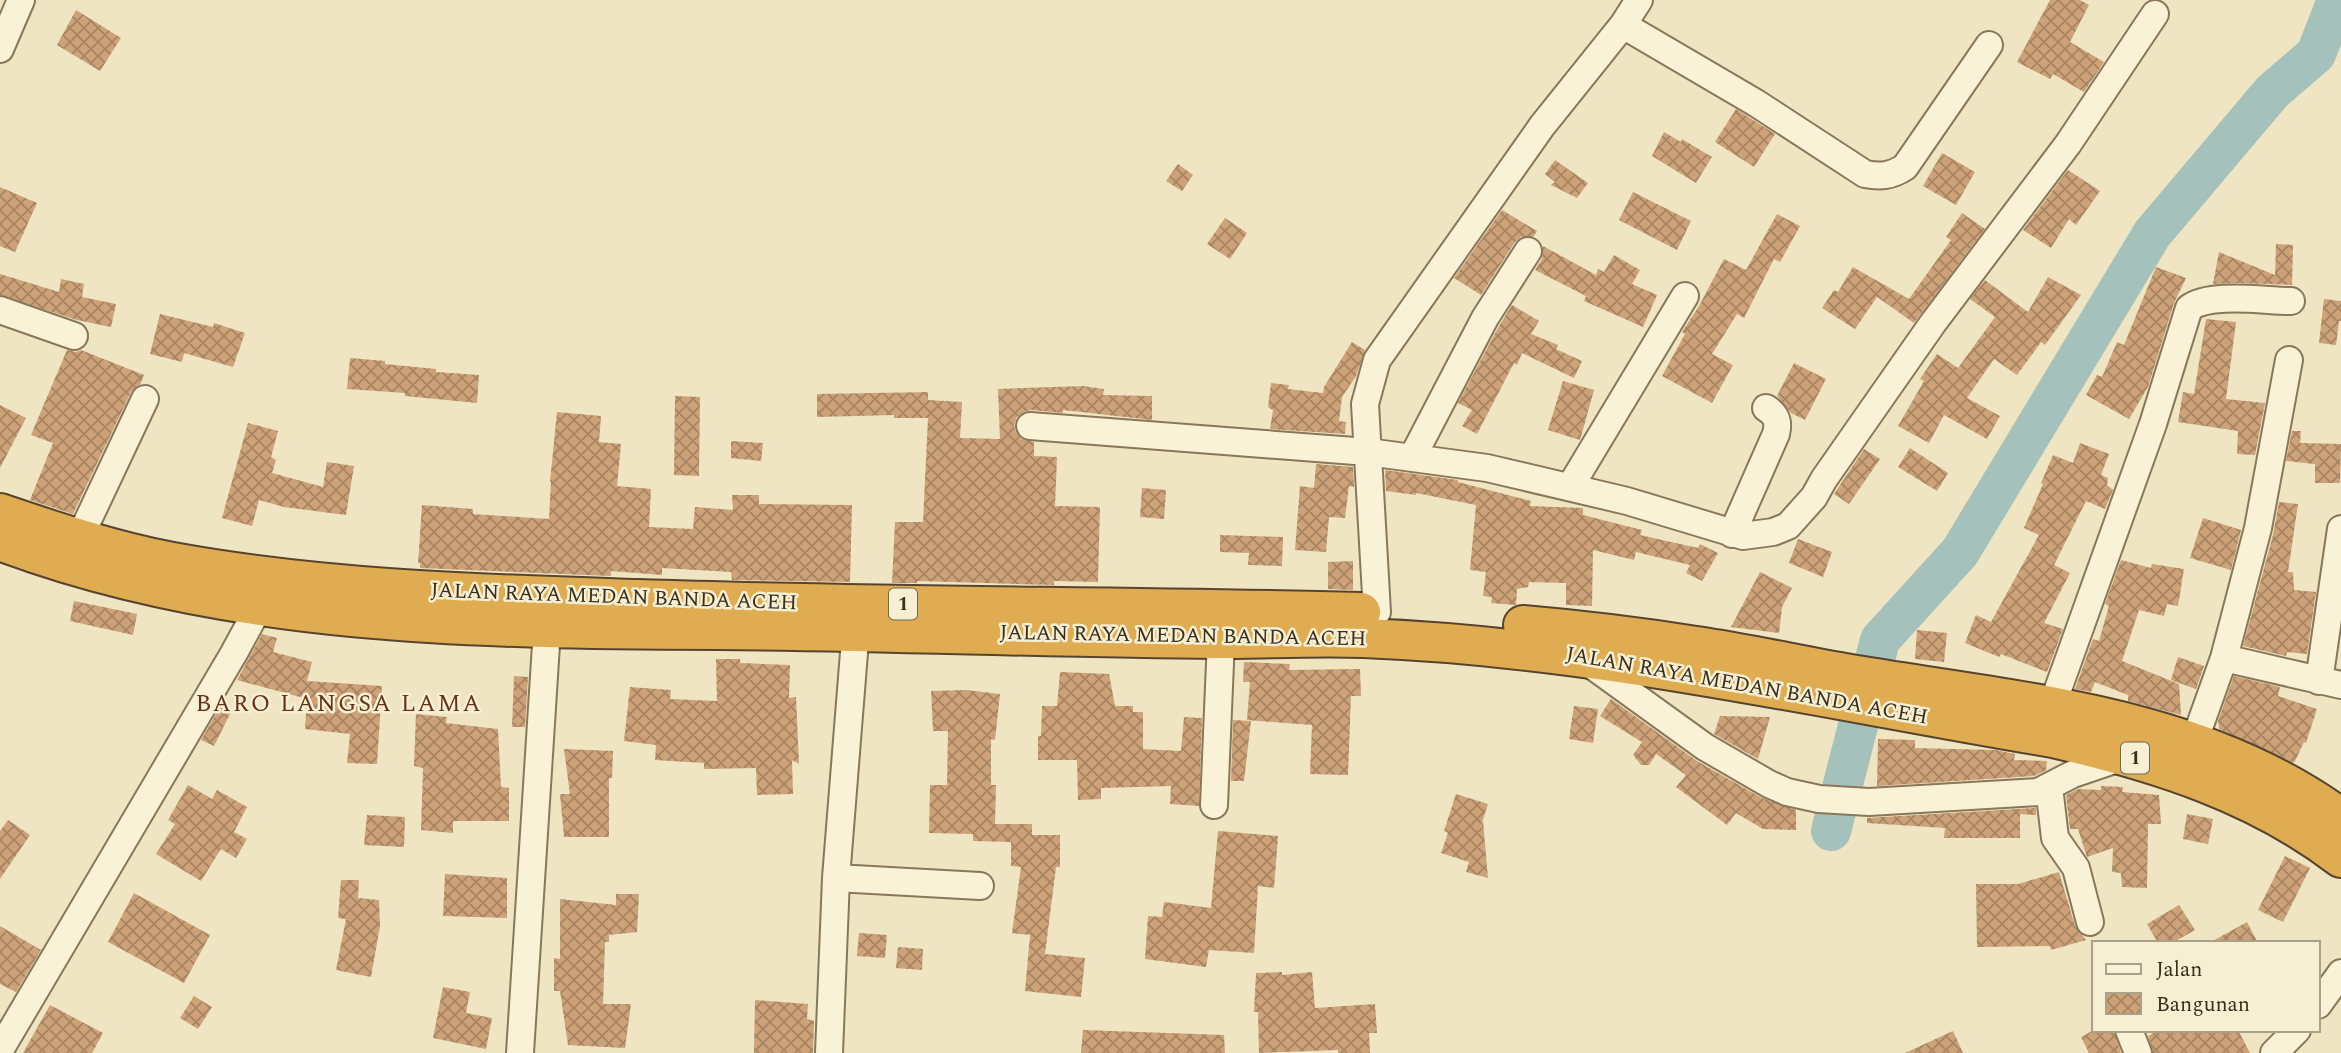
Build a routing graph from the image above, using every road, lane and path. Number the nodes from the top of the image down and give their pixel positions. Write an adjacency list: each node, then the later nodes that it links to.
1 (21, 0): 6 (street)
2 (1639, 0): 4 (street)
3 (2155, 14): 21 (street)
4 (1623, 25): 5 (street); 16 (street)
5 (1989, 45)
6 (0, 49)
7 (1528, 251): 17 (street)
8 (1685, 296): 18 (street)
9 (2291, 301): 36 (street)
10 (0, 310): 11 (street)
11 (74, 336)
12 (2289, 360): 32 (street)
13 (145, 399): 22 (street)
14 (1766, 408): 21 (street)
15 (1030, 426): 16 (street)
16 (1368, 452): 17 (street); 26 (street)
17 (1412, 458): 18 (street)
18 (1570, 487): 21 (street)
19 (0, 513): 22 (highway, JALAN RAYA MEDAN BANDA ACEH / 1)
20 (2341, 529): 34 (street)
21 (1732, 534)
22 (80, 537): 25 (highway, JALAN RAYA MEDAN BANDA ACEH / 1)
23 (0, 541): 24 (highway, JALAN RAYA MEDAN BANDA ACEH / 1)
24 (258, 607): 25 (highway, JALAN RAYA MEDAN BANDA ACEH / 1); 50 (street)
25 (478, 609): 27 (highway, JALAN RAYA MEDAN BANDA ACEH / 1); 28 (highway, JALAN RAYA MEDAN BANDA ACEH / 1)
26 (1377, 612): 27 (highway, JALAN RAYA MEDAN BANDA ACEH / 1); 29 (highway, JALAN RAYA MEDAN BANDA ACEH / 1)
27 (857, 617): 28 (highway, JALAN RAYA MEDAN BANDA ACEH / 1); 30 (highway, JALAN RAYA MEDAN BANDA ACEH / 1); 43 (street)
28 (547, 629): 51 (street)
29 (1496, 635): 30 (highway, JALAN RAYA MEDAN BANDA ACEH / 1); 31 (highway, JALAN RAYA MEDAN BANDA ACEH / 1); 33 (highway, JALAN RAYA MEDAN BANDA ACEH / 1)
30 (1221, 639): 40 (street)
31 (1581, 658): 33 (highway, JALAN RAYA MEDAN BANDA ACEH / 1); 39 (street)
32 (2224, 658): 34 (street); 37 (street)
33 (1810, 681): 35 (highway, JALAN RAYA MEDAN BANDA ACEH / 1)
34 (2330, 683)
35 (1911, 699): 36 (highway, JALAN RAYA MEDAN BANDA ACEH / 1); 38 (highway, JALAN RAYA MEDAN BANDA ACEH / 1)
36 (2052, 706): 37 (highway, JALAN RAYA MEDAN BANDA ACEH / 1)
37 (2194, 742): 41 (highway, JALAN RAYA MEDAN BANDA ACEH / 1)
38 (2127, 756): 39 (street); 42 (highway, JALAN RAYA MEDAN BANDA ACEH / 1)
39 (2049, 787): 45 (street)
40 (1214, 805)
41 (2341, 818)
42 (2341, 858)
43 (836, 877): 44 (street); 52 (street)
44 (981, 886)
45 (2090, 922)
46 (2341, 973): 47 (street)
47 (2320, 1002)
48 (2130, 1032): 53 (street)
49 (2295, 1032): 54 (street)
50 (0, 1049)
51 (520, 1053)
52 (829, 1053)
53 (2138, 1053)
54 (2274, 1053)

